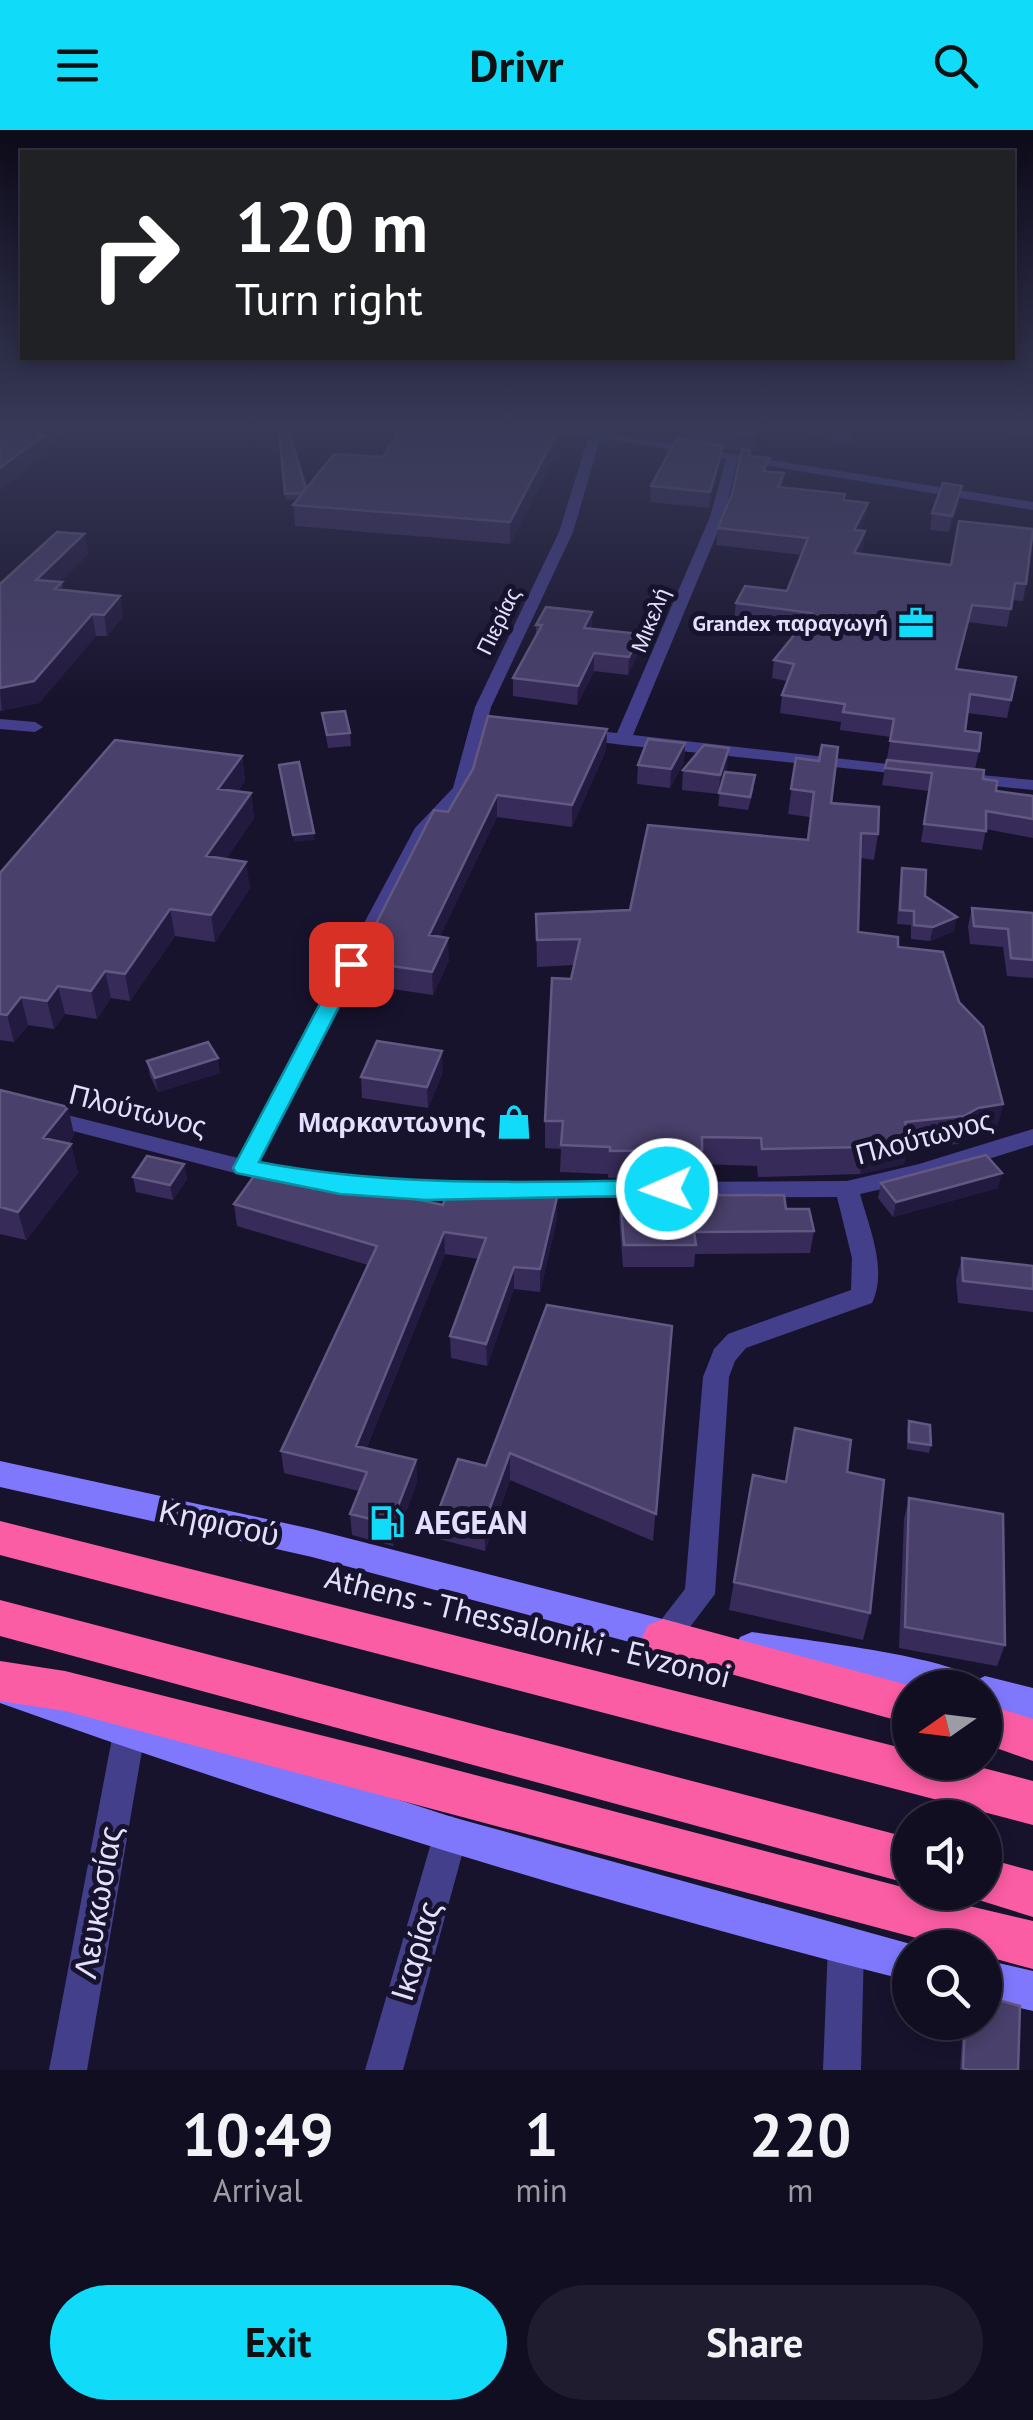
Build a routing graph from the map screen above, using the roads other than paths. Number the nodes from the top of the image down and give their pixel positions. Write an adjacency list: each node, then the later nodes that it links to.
1 (570, 520): 10 (street, Πιερίας)
2 (716, 520): 6 (street, Μικελή)
3 (0, 724): 4 (street)
4 (34, 727)
5 (566, 733): 6 (street)
6 (623, 740): 7 (street)
7 (1033, 785)
8 (0, 1105): 10 (street, Πλούτωνος)
9 (1033, 1138): 11 (street, Πλούτωνος)
10 (245, 1168): 11 (street, Πλούτωνος)
11 (847, 1188): 15 (street)
12 (0, 1474): 15 (main road, Κηφισού)
13 (0, 1538): 24 (highway, Athens - Thessaloniki - Evzonoi)
14 (0, 1618): 26 (highway)
15 (662, 1638): 16 (main road, Κηφισού); 19 (highway)
16 (892, 1670)
17 (0, 1684): 22 (main road); 30 (highway)
18 (1002, 1697): 20 (main road)
19 (892, 1699)
20 (1033, 1705)
21 (1002, 1730): 23 (highway)
22 (129, 1733): 25 (main road); 34 (street, Λευκωσίας)
23 (1033, 1740)
24 (1033, 1803)
25 (451, 1833): 29 (main road); 35 (street, Ικαρίας)
26 (892, 1856)
27 (1002, 1886): 28 (highway)
28 (1033, 1894)
29 (846, 1946): 31 (main road); 36 (street)
30 (1033, 1946)
31 (892, 1957)
32 (1002, 1984): 33 (main road)
33 (1033, 1991)
34 (68, 2070)
35 (384, 2070)
36 (842, 2070)

